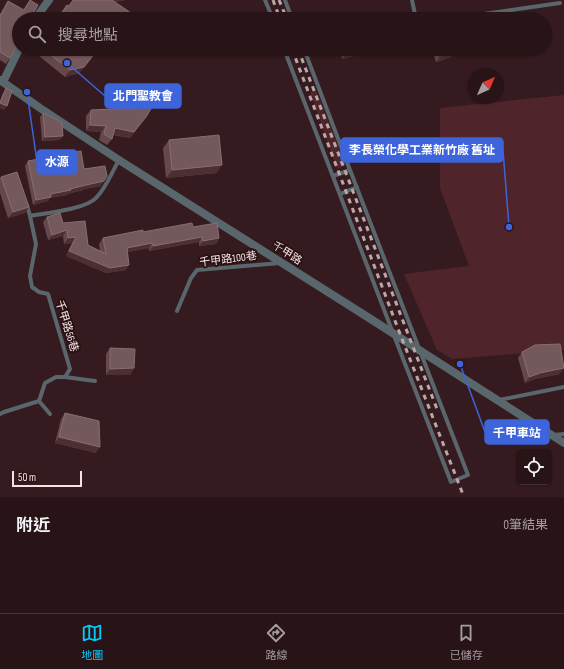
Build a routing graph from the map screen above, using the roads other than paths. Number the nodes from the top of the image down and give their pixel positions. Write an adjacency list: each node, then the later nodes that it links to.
1 (49, 0): 6 (street)
2 (265, 0): 7 (lane)
3 (285, 0): 8 (lane)
4 (412, 0): 9 (lane)
5 (560, 3): 10 (lane)
6 (40, 12)
7 (270, 12)
8 (289, 12)
9 (415, 12)
10 (496, 12)
11 (15, 56): 14 (street)
12 (287, 56): 17 (lane)
13 (307, 56): 16 (lane)
14 (1, 83): 15 (street, 千甲路)
15 (119, 160): 21 (lane); 22 (street, 千甲路)
16 (350, 170): 17 (lane); 18 (lane)
17 (333, 176): 19 (lane)
18 (357, 187): 19 (lane); 25 (lane)
19 (340, 194): 24 (lane)
20 (25, 201): 21 (lane, 千甲路56巷)
21 (30, 216): 26 (lane, 千甲路56巷)
22 (282, 263): 23 (lane, 千甲路100巷); 24 (street, 千甲路)
23 (177, 312)
24 (393, 333): 25 (street, 千甲路); 25 (lane)
25 (420, 350): 29 (street, 千甲路)
26 (65, 377): 27 (lane); 30 (lane)
27 (95, 381)
28 (564, 388): 29 (lane)
29 (496, 400): 34 (street, 千甲路)
30 (39, 401): 31 (lane); 32 (lane)
31 (0, 414)
32 (50, 414)
33 (564, 434): 34 (lane)
34 (552, 436): 35 (street, 千甲路)
35 (564, 443)

